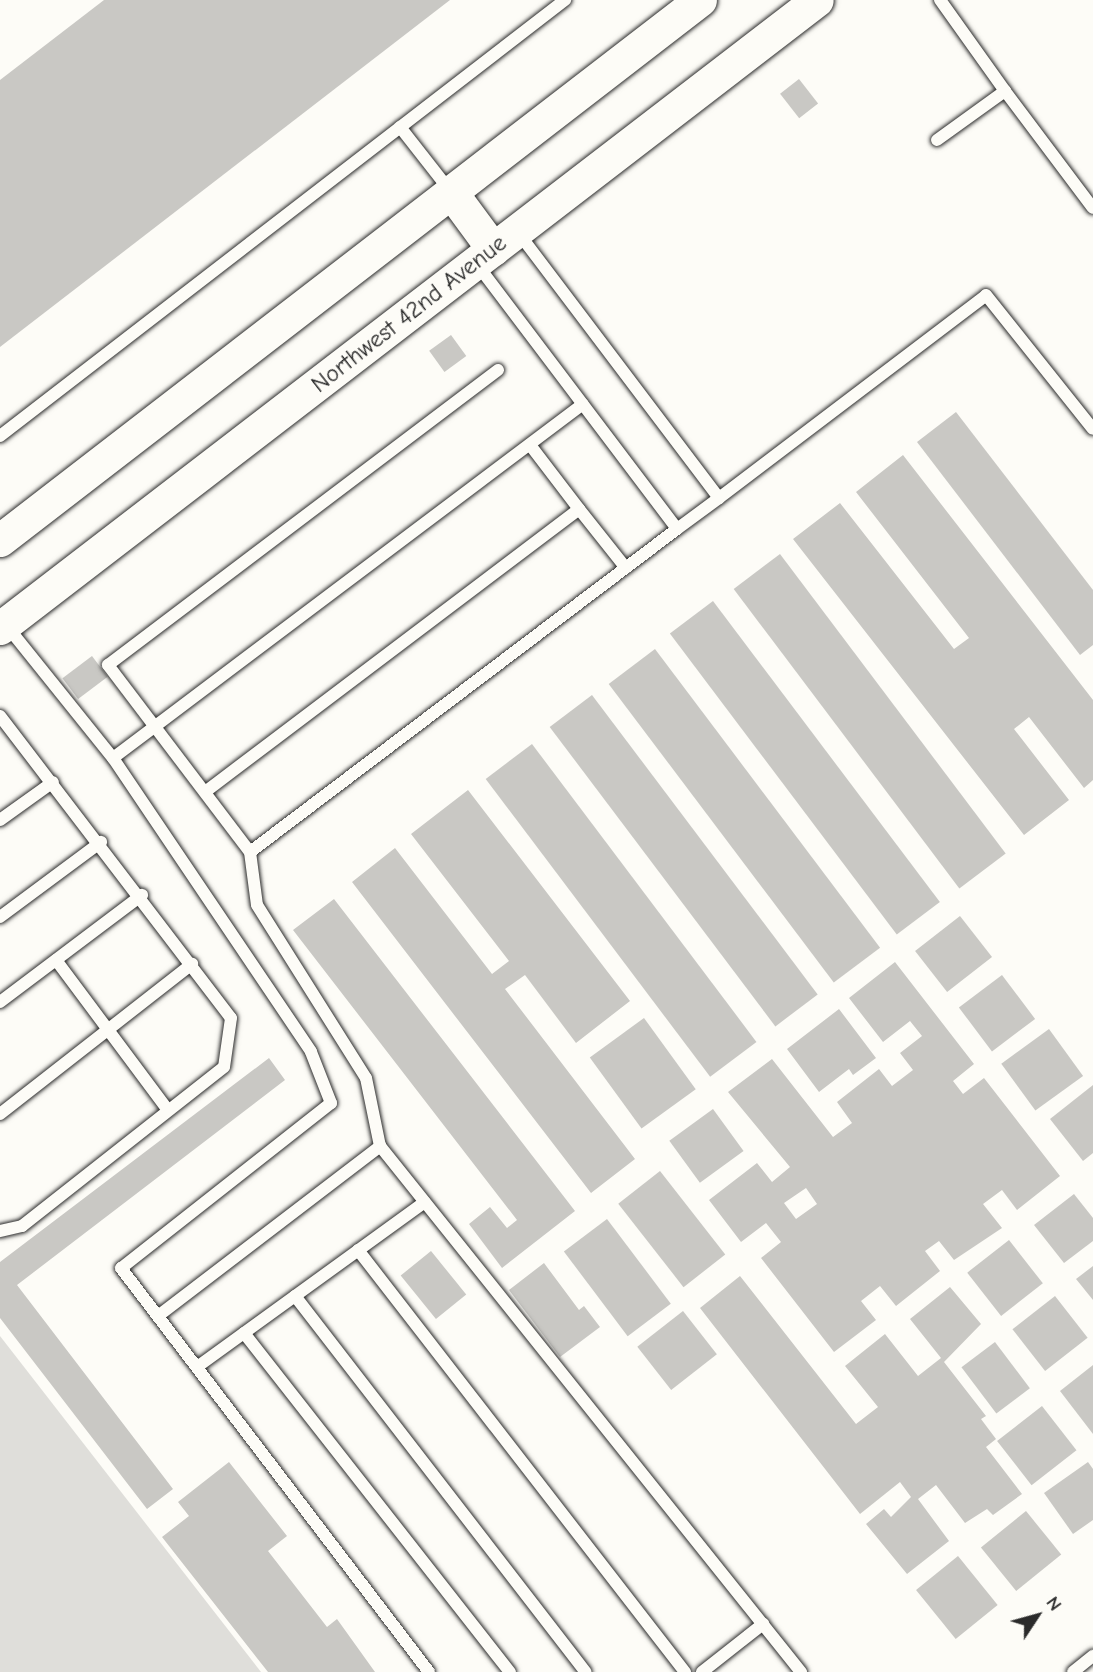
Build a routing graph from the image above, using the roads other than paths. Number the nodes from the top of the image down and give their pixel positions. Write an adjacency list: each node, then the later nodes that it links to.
1 (565, 0): 6 (lane)
2 (700, 0): 8 (main road)
3 (817, 0): 10 (main road, Northwest 42nd Avenue)
4 (940, 0): 5 (lane)
5 (1005, 91): 7 (lane); 9 (lane)
6 (400, 127): 8 (lane); 14 (lane)
7 (937, 140)
8 (451, 192): 10 (main road); 19 (main road)
9 (1093, 208)
10 (495, 248): 12 (lane); 16 (lane); 21 (main road, Northwest 42nd Avenue)
11 (498, 370): 23 (lane)
12 (583, 404): 15 (lane); 18 (lane)
13 (1093, 429): 16 (lane)
14 (0, 436)
15 (530, 445): 17 (lane); 23 (lane)
16 (719, 498): 18 (lane)
17 (579, 509): 20 (lane); 26 (lane)
18 (677, 529): 20 (lane)
19 (0, 540)
20 (626, 568): 29 (lane)
21 (3, 626): 24 (lane)
22 (2, 721): 25 (lane)
23 (156, 727): 24 (lane); 26 (lane)
24 (113, 758): 43 (lane)
25 (53, 782): 27 (lane); 28 (lane)
26 (205, 792): 29 (lane)
27 (0, 820)
28 (101, 842): 30 (lane); 31 (lane)
29 (250, 852): 38 (lane)
30 (142, 895): 32 (lane); 33 (lane)
31 (0, 917)
32 (56, 960): 34 (lane); 35 (lane)
33 (192, 964): 35 (lane); 36 (lane)
34 (0, 1002)
35 (108, 1030): 36 (lane); 37 (lane)
36 (168, 1110): 40 (lane)
37 (0, 1114)
38 (380, 1146): 39 (lane); 43 (lane)
39 (425, 1202): 41 (lane); 46 (lane)
40 (0, 1231)
41 (358, 1250): 42 (lane); 51 (lane)
42 (295, 1296): 44 (lane); 50 (lane)
43 (158, 1316): 45 (lane)
44 (244, 1333): 45 (lane); 49 (lane)
45 (197, 1367): 48 (lane)
46 (763, 1624): 52 (lane); 53 (lane)
47 (1093, 1656): 54 (lane)
48 (429, 1672)
49 (510, 1672)
50 (586, 1672)
51 (685, 1672)
52 (702, 1672)
53 (801, 1672)
54 (1073, 1672)

